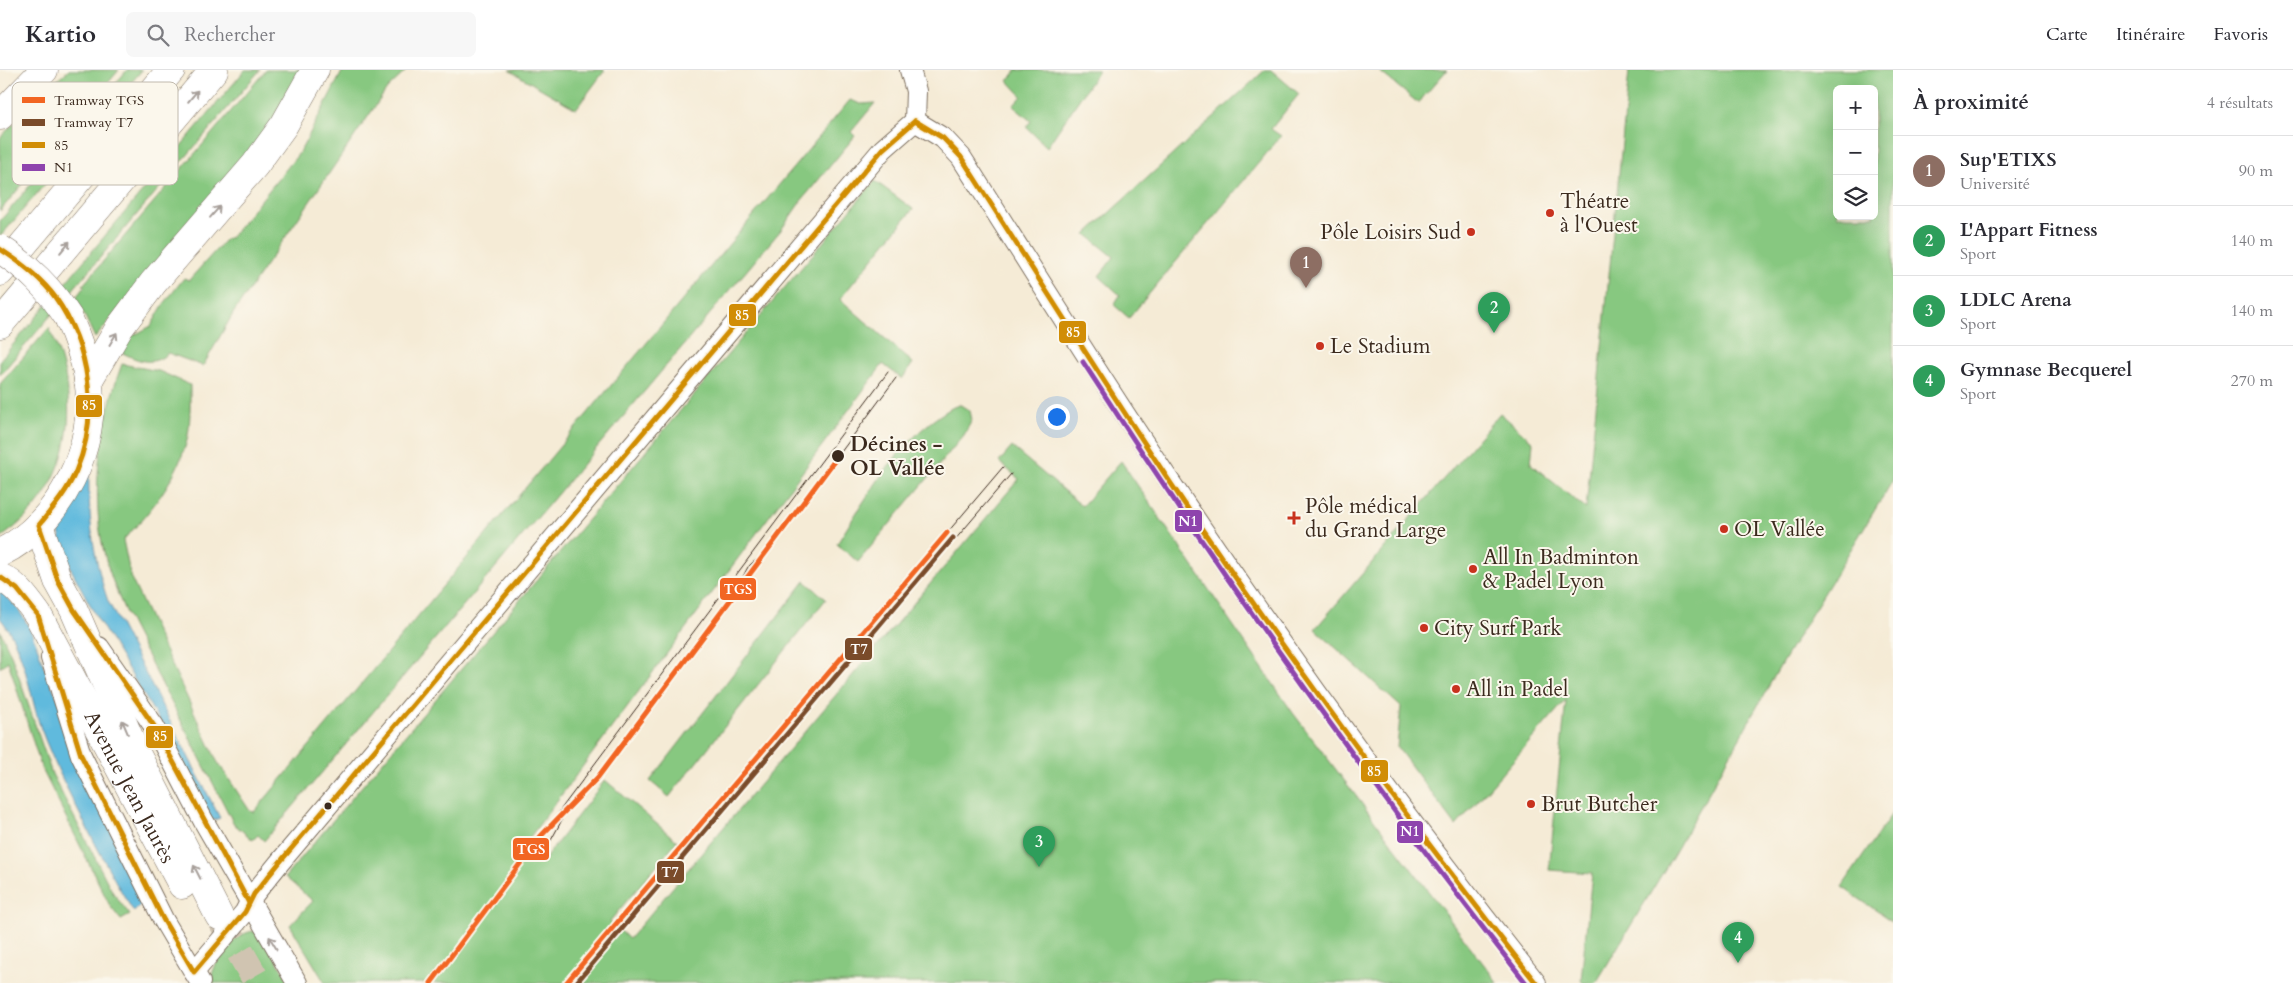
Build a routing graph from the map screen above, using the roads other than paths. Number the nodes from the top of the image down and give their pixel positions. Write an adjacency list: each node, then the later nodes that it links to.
1 (44, 70): 6 (main road)
2 (171, 70): 7 (main road)
3 (214, 70): 9 (main road, one-way to 3)
4 (315, 70): 17 (main road, one-way to 4)
5 (910, 70): 11 (street)
6 (30, 82)
7 (161, 82)
8 (11, 98): 10 (main road)
9 (178, 113)
10 (0, 116)
11 (915, 121): 23 (street); 26 (street)
12 (74, 185): 15 (main road)
13 (117, 185): 16 (main road, one-way to 13)
14 (0, 249): 17 (main road, bridge)
15 (0, 272)
16 (0, 324)
17 (88, 381): 18 (main road)
18 (39, 525): 19 (main road); 21 (main road, Avenue Jean Jaurès)
19 (0, 553)
20 (0, 577): 22 (main road, Avenue Jean Jaurès)
21 (74, 610): 22 (main road, Avenue Jean Jaurès, one-way to 21); 23 (street, Avenue Jean Jaurès)
22 (38, 615): 24 (street, Avenue Jean Jaurès)
23 (250, 903): 24 (street); 25 (street, Avenue Jean Jaurès, one-way to 23)
24 (197, 977)
25 (297, 983)
26 (1536, 983)

